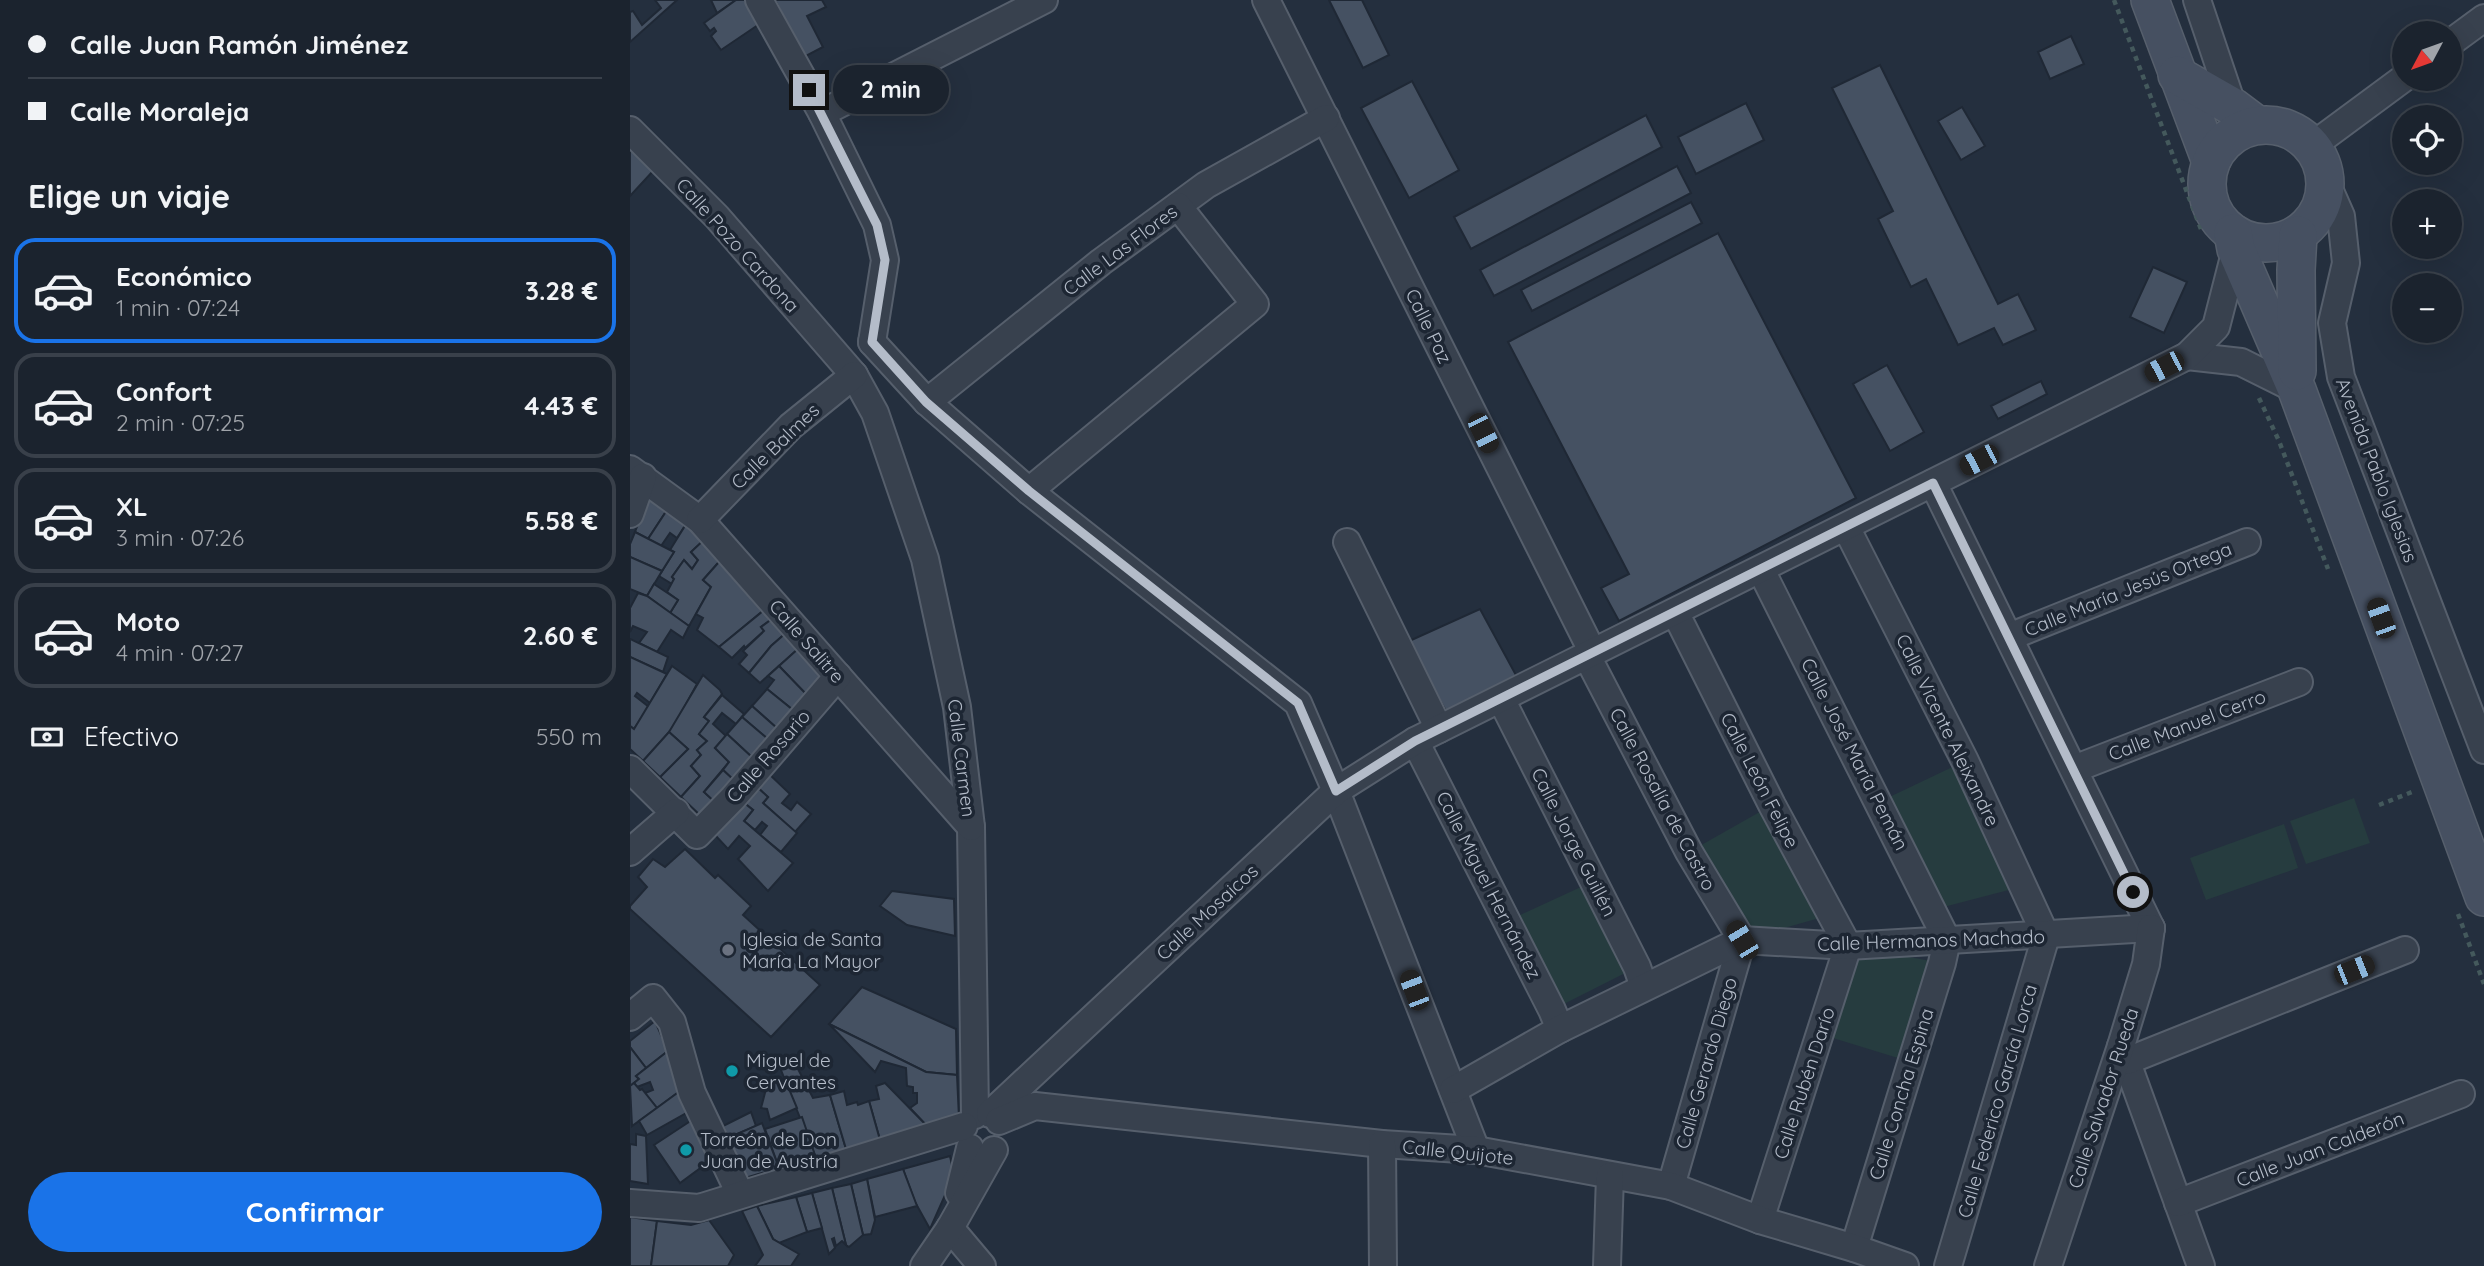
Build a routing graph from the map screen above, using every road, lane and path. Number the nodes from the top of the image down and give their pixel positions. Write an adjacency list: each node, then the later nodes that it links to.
1 (759, 0): 11 (street)
2 (1044, 0): 11 (street)
3 (1266, 0): 13 (street, Calle Paz)
4 (2114, 0): 20 (path)
5 (2150, 0): 9 (main road)
6 (2197, 0): 12 (street)
7 (2484, 18): 8 (street)
8 (2462, 35)
9 (2177, 75): 12 (main road); 16 (main road)
10 (2392, 87): 15 (street)
11 (822, 113): 21 (street)
12 (2245, 116): 15 (main road); 16 (main road)
13 (1326, 118): 18 (street, Calle Las Flores); 40 (street, Calle Paz)
14 (630, 130): 24 (street, Calle Pozo Cardona)
15 (2312, 146): 17 (main road)
16 (2211, 162): 20 (main road)
17 (2326, 182): 19 (main road); 45 (street, Avenida Pablo Iglesias)
18 (1178, 206): 26 (street, Calle Las Flores); 30 (street)
19 (2298, 235): 20 (main road); 25 (main road)
20 (2224, 240): 22 (street, Calle Mosaicos); 25 (main road)
21 (872, 342): 24 (street, Calle Balmes); 26 (street)
22 (2187, 355): 23 (street); 29 (street, Calle Mosaicos)
23 (2241, 362): 25 (street); 37 (path)
24 (848, 369): 27 (street, Calle Pozo Cardona); 32 (street, Calle Balmes)
25 (2297, 390): 54 (main road)
26 (918, 394): 27 (street, Calle Las Flores); 30 (street)
27 (875, 413): 52 (street, Calle Carmen)
28 (636, 473): 31 (street); 32 (street, Calle Salitre)
29 (1933, 483): 33 (street, Calle Mosaicos); 39 (street)
30 (1029, 491): 49 (street)
31 (630, 514)
32 (700, 520): 41 (street, Calle Salitre)
33 (1846, 527): 36 (street, Calle Mosaicos); 56 (street, Calle Vicente Aleixandre)
34 (1347, 542): 44 (street)
35 (2247, 542): 39 (street, Calle María Jesús Ortega)
36 (1762, 570): 38 (street, Calle Mosaicos); 58 (street, Calle José María Pemán)
37 (2329, 571)
38 (1675, 612): 40 (street, Calle Mosaicos); 59 (street, Calle León Felipe)
39 (2008, 636): 47 (street)
40 (1589, 654): 43 (street, Calle Mosaicos); 57 (street, Calle Rosalía de Castro)
41 (838, 676): 51 (street, Calle Rosario); 52 (street, Calle Salitre)
42 (2300, 682): 47 (street, Calle Manuel Cerro)
43 (1502, 699): 44 (street, Calle Mosaicos); 62 (street, Calle Jorge Guillén)
44 (1427, 735): 49 (street, Calle Mosaicos); 64 (street, Calle Miguel Hernández)
45 (2484, 750)
46 (630, 769): 51 (street)
47 (2074, 769): 55 (street)
48 (2407, 779): 50 (path)
49 (1336, 791): 66 (street); 68 (street, Calle Mosaicos)
50 (2379, 805)
51 (676, 812): 53 (street)
52 (971, 827): 68 (street, Calle Carmen)
53 (630, 852)
54 (2470, 902): 61 (path)
55 (2151, 928): 56 (street, Calle Hermanos Machado); 65 (street, Calle Salvador Rueda)
56 (2046, 936): 58 (street, Calle Hermanos Machado); 84 (street, Calle Federico García Lorca)
57 (1742, 940): 59 (street, Calle Hermanos Machado); 62 (street, Calle Hermanos Machado); 72 (street, Calle Gerardo Diego)
58 (1947, 940): 59 (street, Calle Hermanos Machado); 78 (street, Calle Concha Espina)
59 (1848, 946): 76 (street, Calle Rubén Darío)
60 (2405, 950): 65 (street)
61 (2484, 984)
62 (1644, 987): 64 (street, Calle Hermanos Machado)
63 (630, 1017): 73 (street)
64 (1560, 1030): 66 (street, Calle Hermanos Machado)
65 (2124, 1054): 75 (street); 85 (street, Calle Salvador Rueda)
66 (1453, 1090): 70 (street)
67 (2461, 1094): 75 (street, Calle Juan Calderón)
68 (982, 1129): 69 (street, Calle Quijote); 73 (street, Calle Quijote); 77 (street, Calle Carmen)
69 (1382, 1144): 70 (street, Calle Quijote); 81 (street)
70 (1476, 1150): 71 (street, Calle Quijote)
71 (1610, 1176): 72 (street, Calle Quijote); 82 (street)
72 (1671, 1186): 76 (street, Calle Quijote)
73 (740, 1194): 74 (street, Calle Quijote)
74 (630, 1203)
75 (2178, 1203): 86 (street)
76 (1760, 1220): 78 (street, Calle Quijote)
77 (950, 1228): 79 (street); 80 (street)
78 (1854, 1248): 83 (street, Calle Quijote)
79 (924, 1266)
80 (982, 1266)
81 (1383, 1266)
82 (1607, 1266)
83 (1905, 1266)
84 (1948, 1266)
85 (2048, 1266)
86 (2201, 1266)

